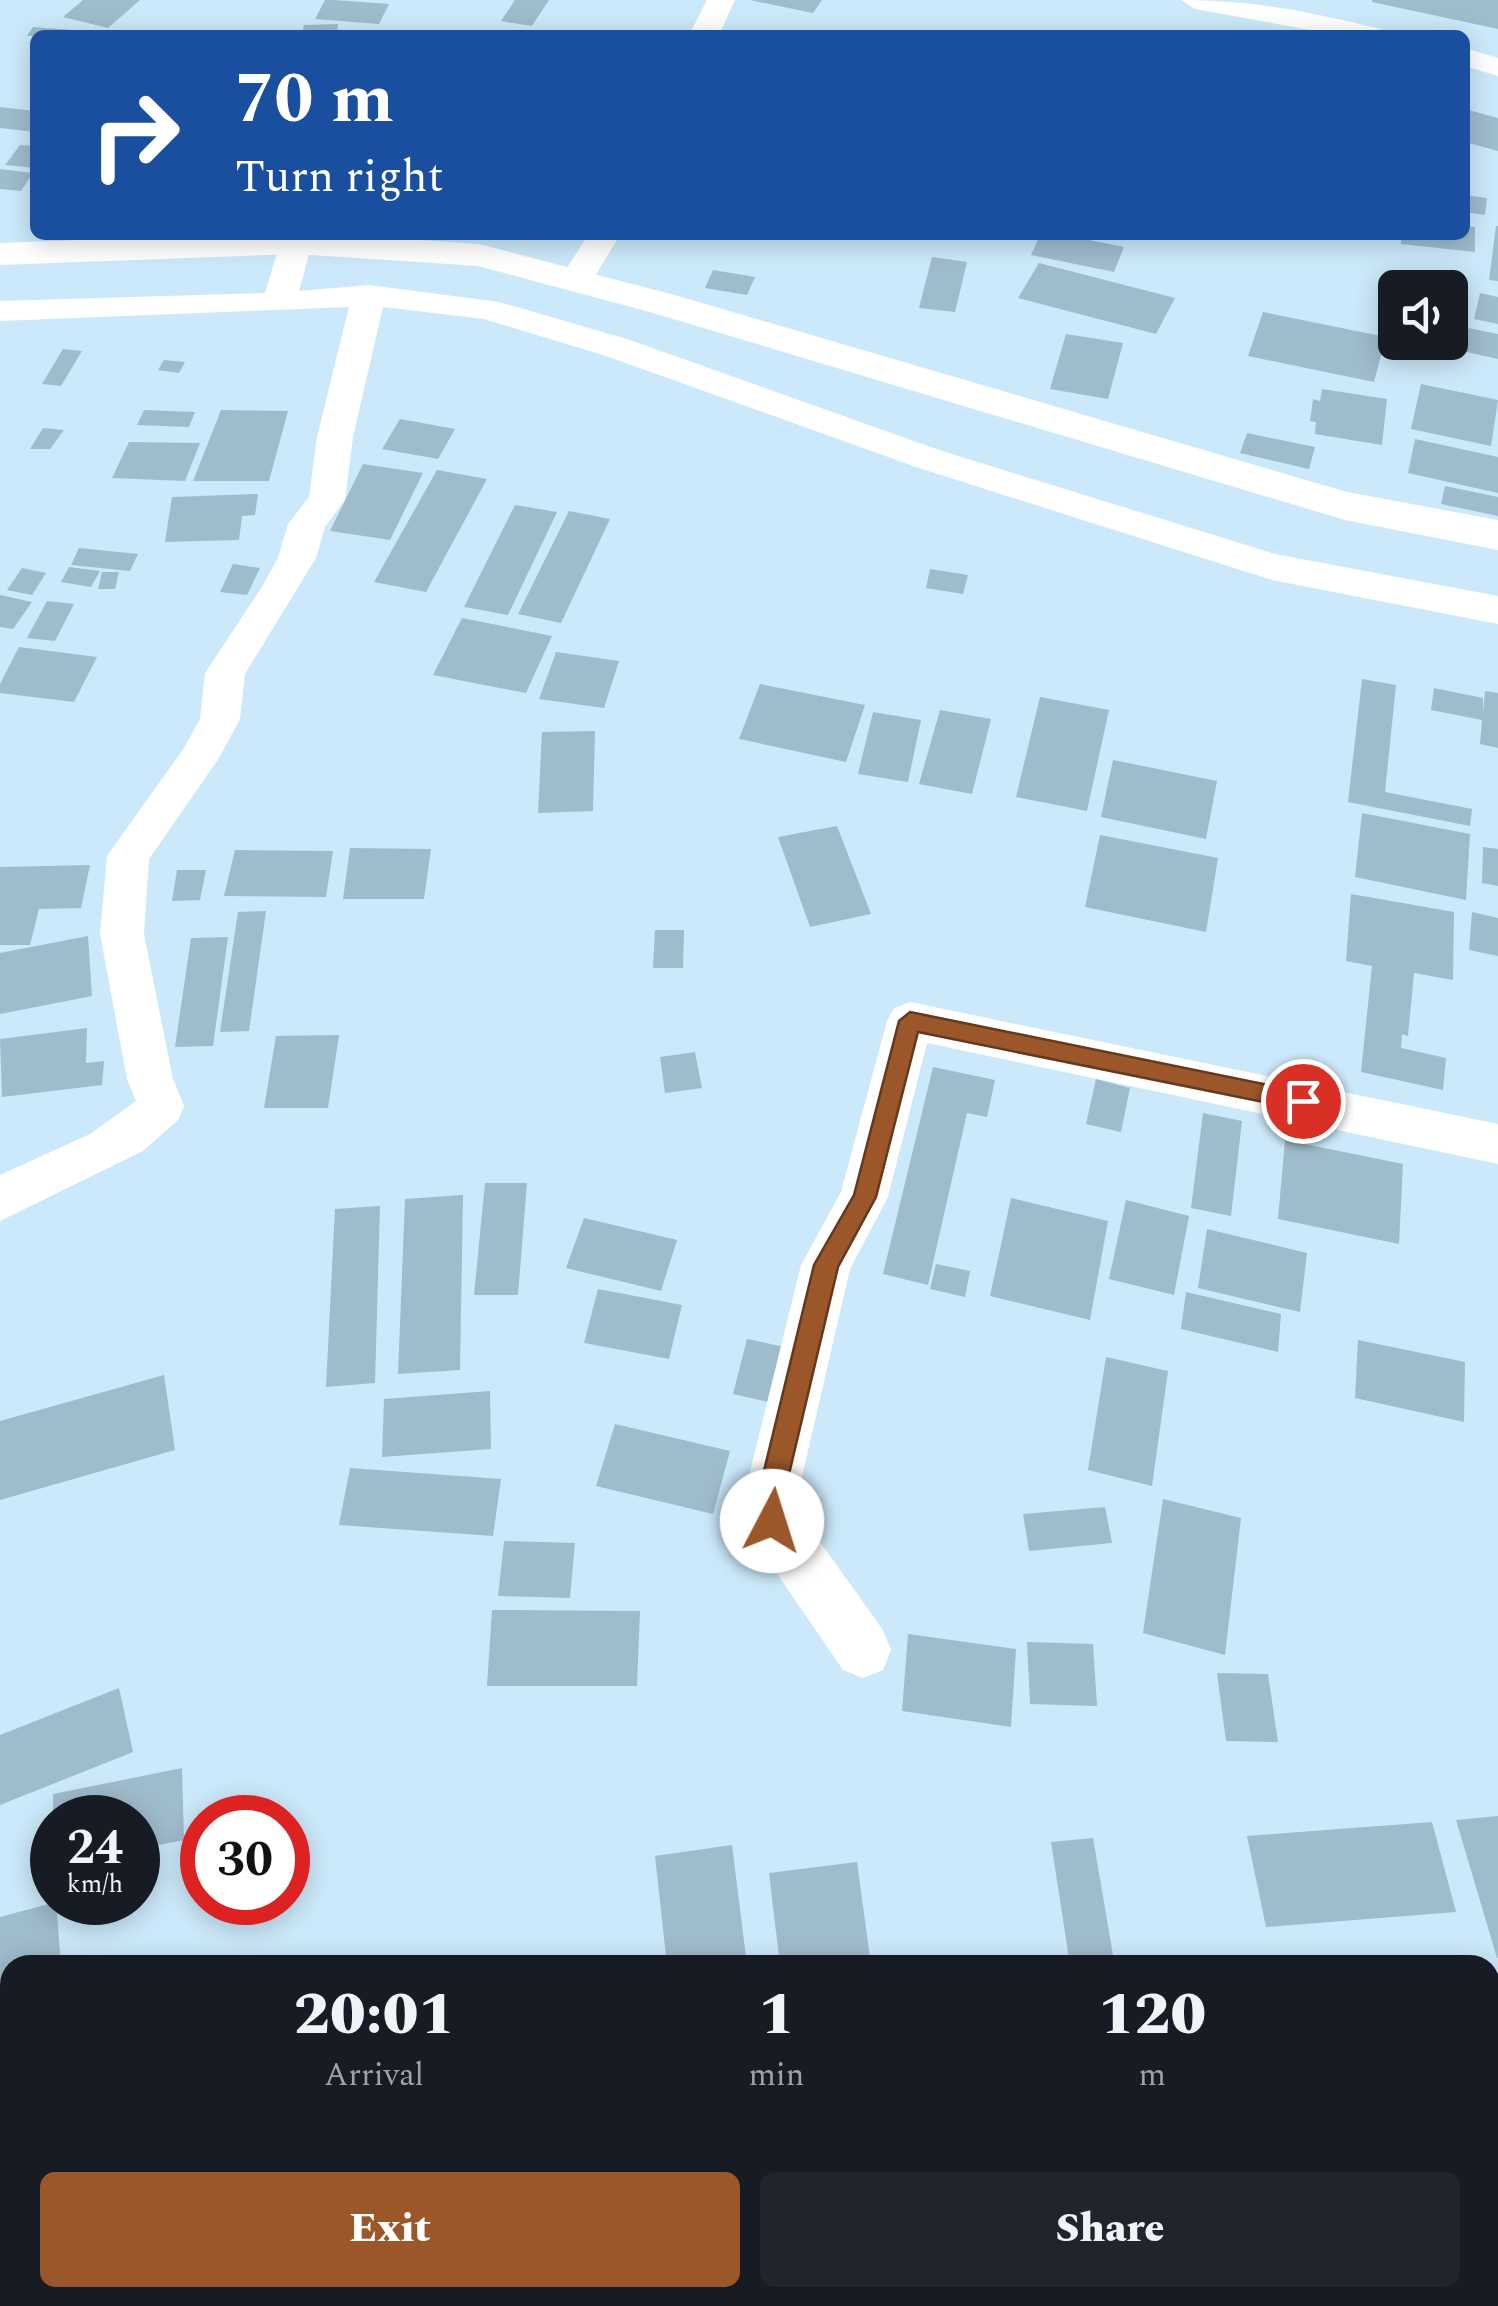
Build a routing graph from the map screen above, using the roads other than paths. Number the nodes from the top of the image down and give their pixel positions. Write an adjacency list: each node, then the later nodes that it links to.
1 (721, 0): 3 (street)
2 (1195, 0): 4 (street)
3 (706, 30)
4 (1352, 30)
5 (1470, 59): 6 (street)
6 (1498, 67)
7 (601, 240): 10 (street)
8 (296, 243): 9 (street); 10 (street); 12 (street)
9 (0, 254)
10 (576, 282): 14 (street)
11 (369, 296): 12 (street); 15 (street); 17 (street)
12 (278, 303): 13 (street)
13 (0, 311)
14 (1498, 535)
15 (1498, 610)
16 (1498, 1144): 18 (street)
17 (0, 1200)
18 (863, 1650)

